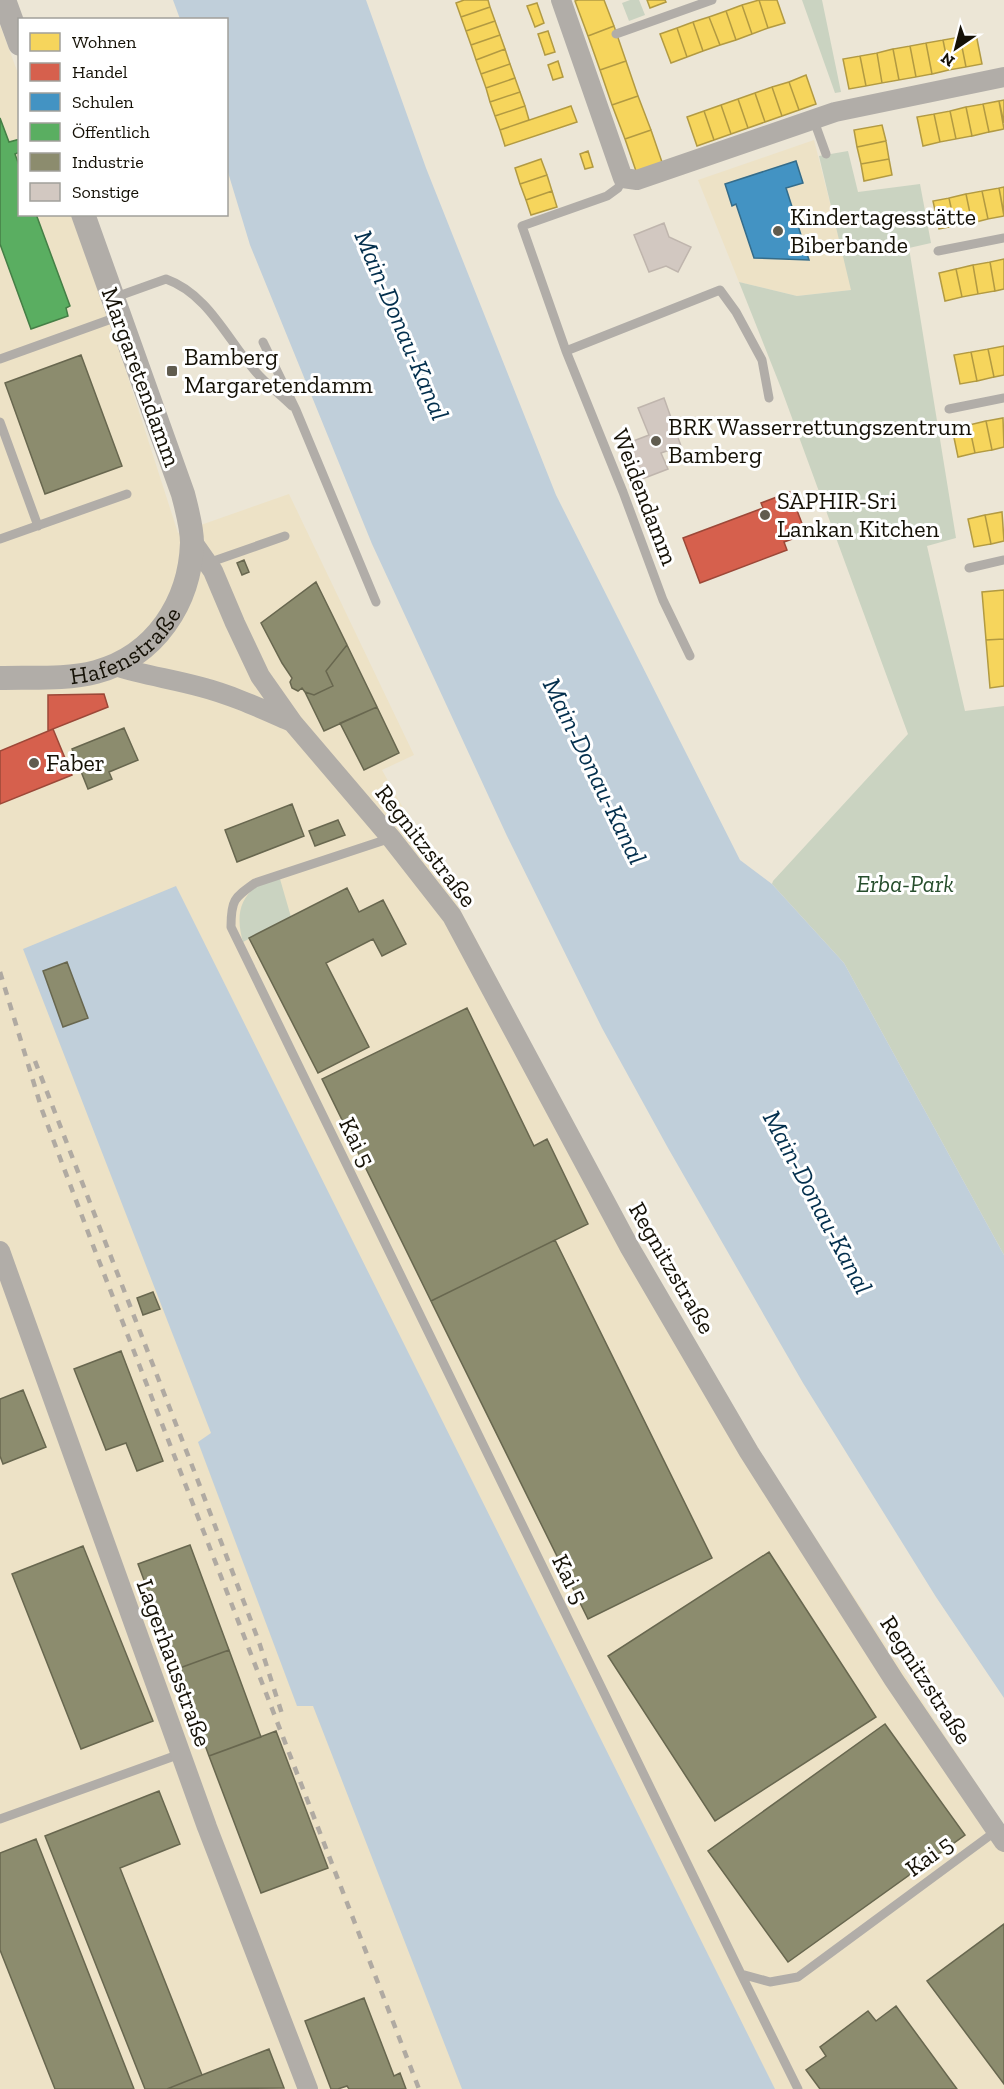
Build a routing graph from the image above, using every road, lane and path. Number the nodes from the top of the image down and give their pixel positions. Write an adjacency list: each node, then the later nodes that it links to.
1 (4, 0): 5 (street)
2 (561, 0): 9 (street)
3 (712, 0): 4 (lane)
4 (616, 34)
5 (18, 38)
6 (1004, 77): 7 (street)
7 (813, 118): 8 (lane); 9 (street)
8 (826, 154)
9 (623, 178): 15 (lane, Weidendamm)
10 (84, 216): 13 (street, Margaretendamm)
11 (1004, 238): 12 (lane)
12 (938, 251)
13 (116, 307): 16 (lane); 20 (lane); 26 (street, Margaretendamm)
14 (263, 342): 20 (lane)
15 (566, 351): 17 (lane); 31 (lane, Weidendamm)
16 (0, 359)
17 (769, 398)
18 (1004, 398): 19 (lane)
19 (949, 409)
20 (296, 410): 30 (lane)
21 (0, 422): 23 (lane)
22 (127, 494): 23 (lane)
23 (38, 526): 25 (lane)
24 (285, 536): 28 (lane)
25 (0, 539)
26 (192, 541): 28 (street, Regnitzstraße); 32 (street, Hafenstraße)
27 (1004, 560): 29 (lane)
28 (208, 563): 34 (street, Regnitzstraße)
29 (969, 568)
30 (376, 602)
31 (690, 656)
32 (115, 666): 33 (street, Hafenstraße); 34 (street, Regnitzstraße)
33 (0, 678)
34 (293, 723): 35 (street, Regnitzstraße)
35 (391, 838): 39 (street, Regnitzstraße); 40 (lane, Kai 5)
36 (0, 1251): 37 (street, Lagerhausstraße)
37 (180, 1754): 38 (lane); 41 (street, Lagerhausstraße)
38 (0, 1819)
39 (1000, 1837): 40 (lane, Kai 5)
40 (741, 1974): 42 (lane)
41 (308, 2089)
42 (798, 2089)

